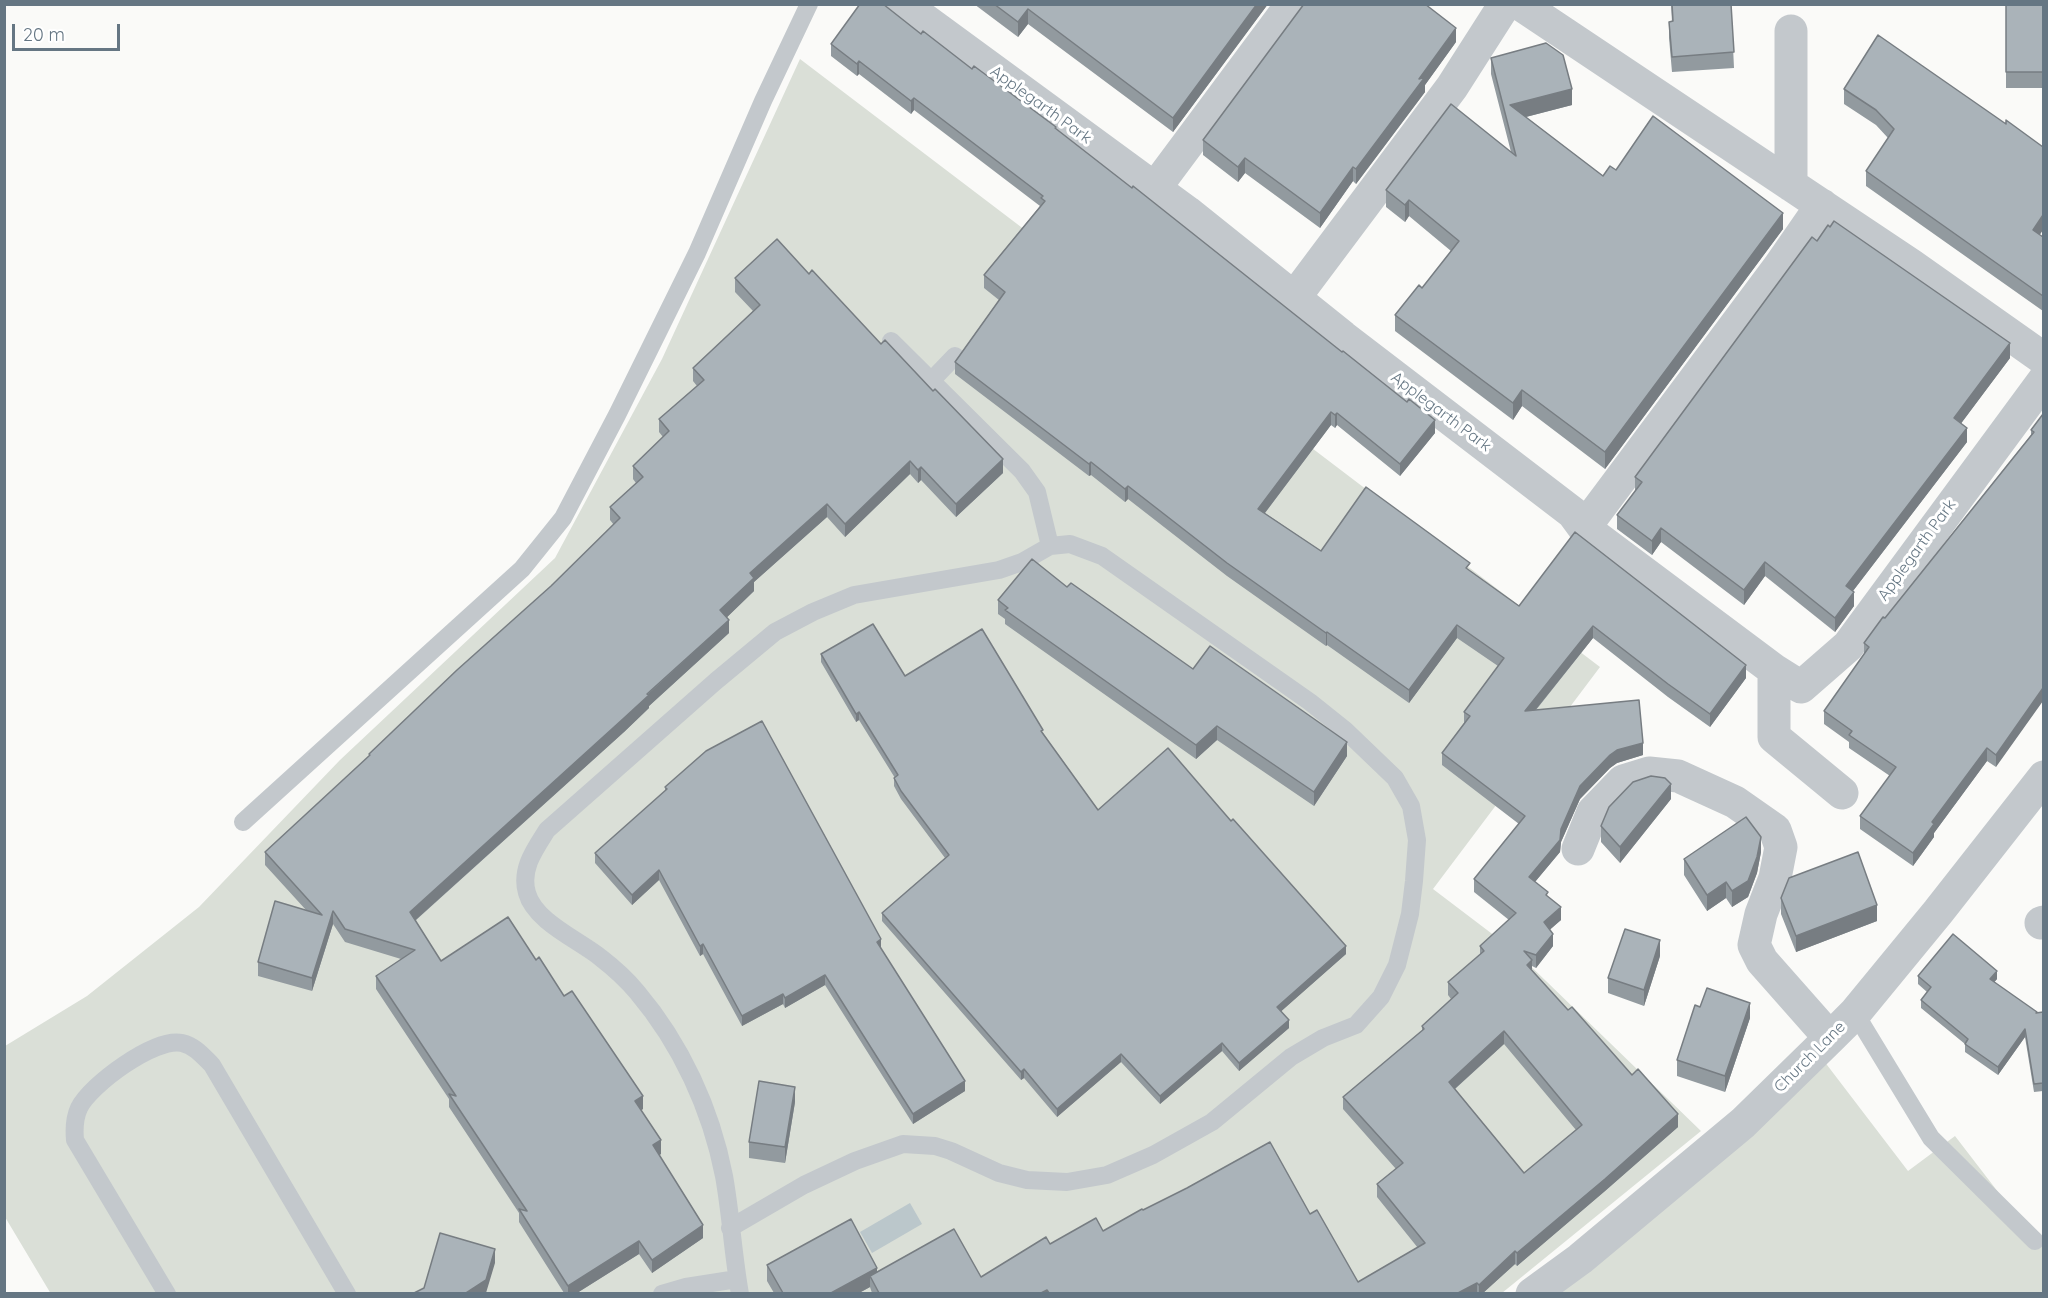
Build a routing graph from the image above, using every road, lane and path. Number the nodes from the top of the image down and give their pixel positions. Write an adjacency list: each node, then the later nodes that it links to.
1 (809, 4): 21 (lane)
2 (1292, 4): 8 (street)
3 (1505, 4): 10 (street)
4 (1520, 4): 7 (street)
5 (923, 10): 8 (street, Applegarth Park)
6 (1791, 31): 7 (street)
7 (1791, 184): 9 (street)
8 (1155, 188): 10 (street, Applegarth Park)
9 (1822, 205): 13 (street); 16 (street)
10 (1294, 298): 16 (street, Applegarth Park)
11 (891, 341): 15 (lane)
12 (955, 356): 15 (lane)
13 (2043, 359)
14 (2043, 380): 18 (street, Applegarth Park)
15 (931, 381): 17 (lane)
16 (1584, 528): 18 (street, Applegarth Park)
17 (1050, 546): 25 (lane); 25 (lane)
18 (1774, 670): 20 (street)
19 (2043, 777): 23 (street, Church Lane)
20 (1842, 793)
21 (243, 822)
22 (1578, 849): 24 (street)
23 (1855, 1012): 24 (street, Church Lane); 26 (lane)
24 (1830, 1038): 31 (street, Church Lane)
25 (730, 1228): 27 (lane)
26 (2035, 1240)
27 (738, 1286): 30 (lane)
28 (167, 1293): 29 (lane)
29 (347, 1293)
30 (662, 1293)
31 (1532, 1293)

